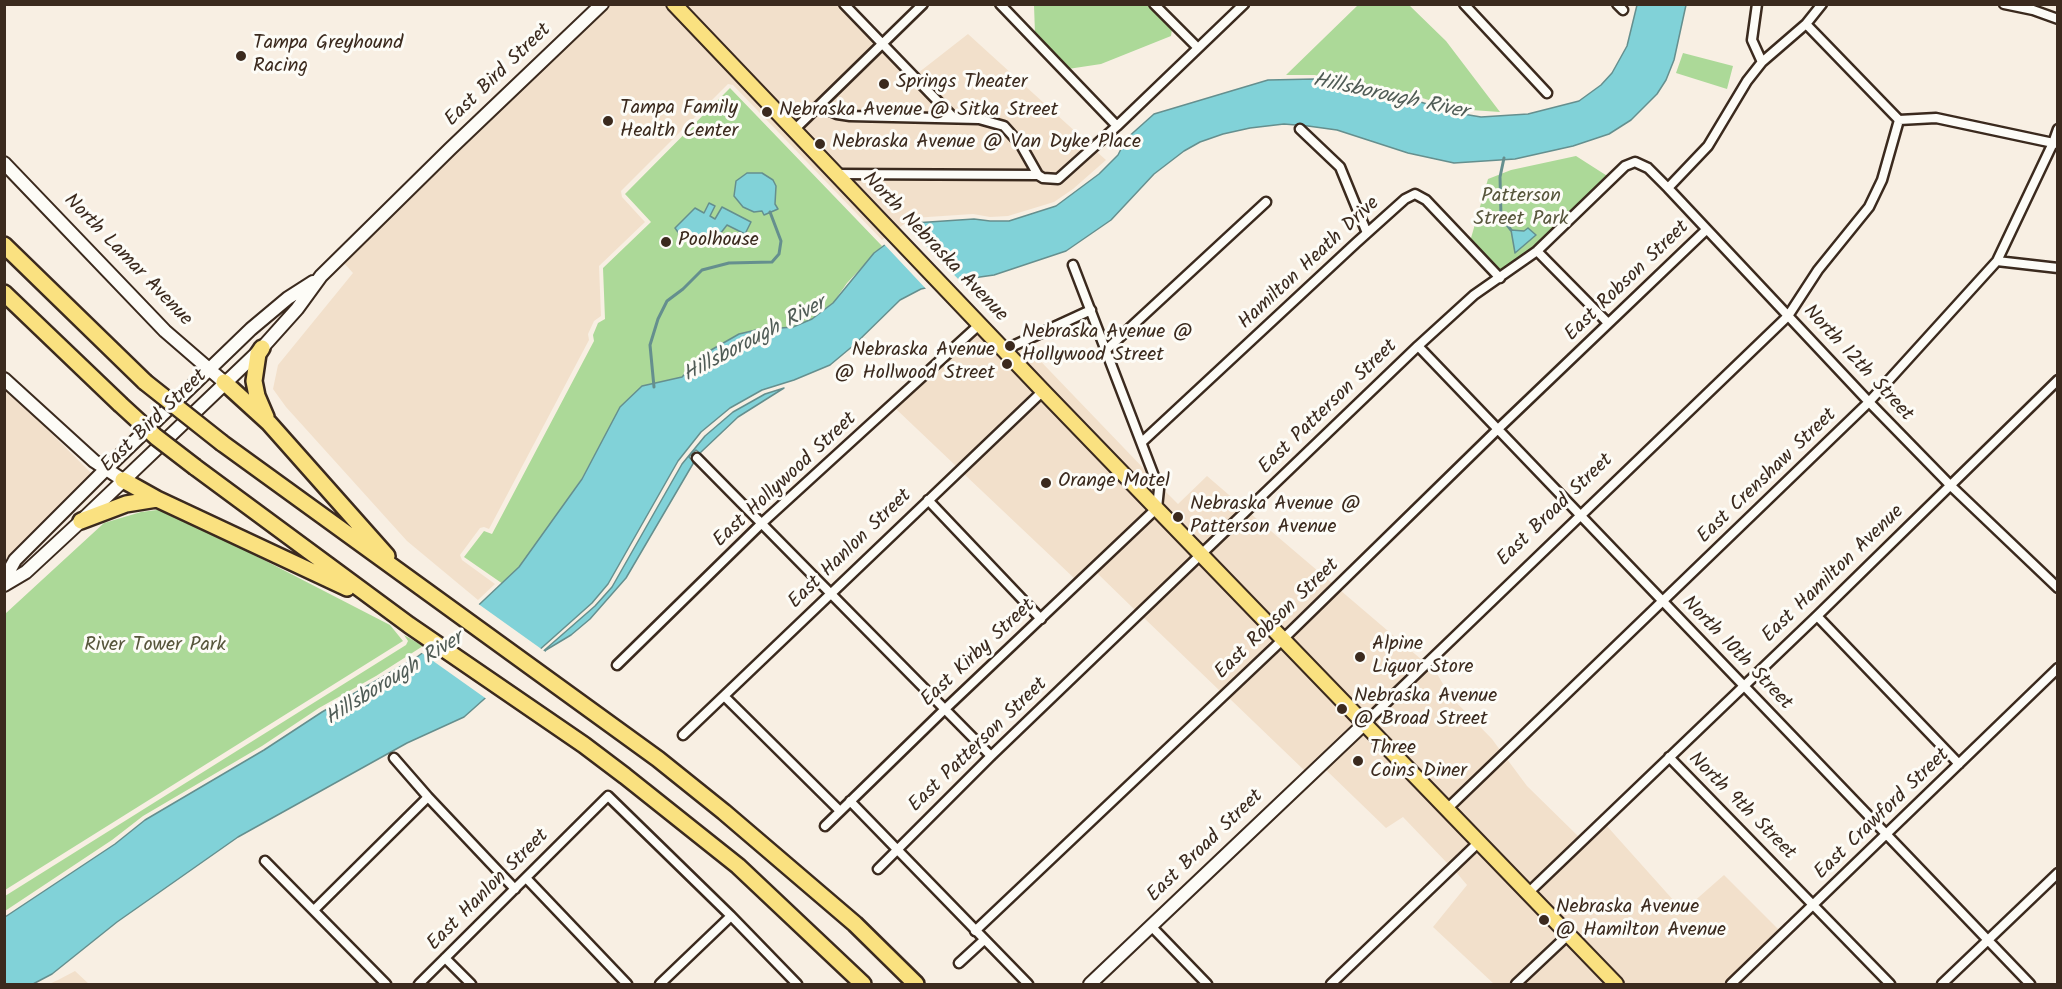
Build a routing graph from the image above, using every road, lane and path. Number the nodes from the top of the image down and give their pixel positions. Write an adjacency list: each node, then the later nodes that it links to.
1 (602, 4): 39 (street, East Bird Street)
2 (674, 4): 24 (main road, North Nebraska Avenue)
3 (844, 4): 14 (street)
4 (923, 4): 14 (street)
5 (1000, 4): 21 (street)
6 (1155, 4): 15 (street)
7 (1244, 4): 15 (street)
8 (1464, 4): 17 (street)
9 (1757, 4): 16 (street)
10 (1822, 4): 13 (street)
11 (2004, 4): 12 (street)
12 (2058, 19)
13 (1806, 24): 16 (street); 20 (street)
14 (882, 44): 18 (street); 19 (street)
15 (1198, 48): 21 (street)
16 (1762, 62): 30 (street)
17 (1547, 93)
18 (819, 106): 19 (street); 24 (street)
19 (953, 117): 29 (street)
20 (1899, 120): 25 (street); 43 (street, East Broad Street)
21 (1117, 126): 29 (street)
22 (1300, 129): 33 (street)
23 (2058, 129): 25 (street, East Crenshaw Street)
24 (794, 130): 28 (main road, North Nebraska Avenue)
25 (2056, 144): 36 (street, East Crenshaw Street)
26 (1635, 162): 30 (street, North 12th Street); 35 (street, East Patterson Street)
27 (4, 163): 50 (street, North Lamar Avenue)
28 (836, 174): 29 (street); 45 (main road, North Nebraska Avenue)
29 (1038, 175)
30 (1668, 188): 32 (street, North 12th Street)
31 (1266, 202): 49 (street)
32 (1706, 230): 43 (street, North 12th Street); 44 (street, East Robson Street)
33 (1367, 233): 40 (street, Hamilton Heath Drive); 58 (street, Hamilton Heath Drive)
34 (4, 245): 70 (highway, bridge)
35 (1536, 251): 40 (street, East Patterson Street); 44 (street)
36 (1997, 261): 38 (street); 55 (street, East Crenshaw Street)
37 (1073, 265): 42 (street)
38 (2058, 268)
39 (321, 276): 47 (street, East Bird Street); 50 (street, East Bird Street)
40 (1500, 278): 46 (street, East Patterson Street)
41 (4, 293): 75 (highway, bridge)
42 (1090, 310): 48 (street); 49 (street)
43 (1788, 316): 55 (street, North 12th Street); 66 (street, East Broad Street)
44 (1608, 323): 57 (street, East Robson Street)
45 (980, 324): 48 (main road, North Nebraska Avenue); 68 (street, East Hollywood Street)
46 (1418, 346): 57 (street, North 10th Street); 69 (street, East Patterson Street)
47 (262, 348): 53 (street, East Bird Street); 56 (highway)
48 (1004, 350): 54 (main road, North Nebraska Avenue)
49 (1106, 350): 58 (street)
50 (209, 369): 53 (street, North Lamar Avenue); 60 (street, East Bird Street)
51 (4, 379): 60 (street)
52 (2058, 380): 62 (street, East Hamilton Avenue)
53 (224, 382): 56 (highway); 61 (street, East Bird Street)
54 (1043, 391): 64 (street, East Hanlon Street); 65 (main road, North Nebraska Avenue)
55 (1869, 402): 62 (street, North 12th Street); 76 (street, East Crenshaw Street)
56 (269, 423): 70 (highway)
57 (1498, 429): 66 (street, North 10th Street); 79 (street, East Robson Street)
58 (1142, 442): 65 (street)
59 (697, 458): 68 (street)
60 (106, 469): 61 (street); 71 (street, East Bird Street)
61 (123, 480): 63 (highway); 67 (street, East Bird Street)
62 (1951, 486): 73 (street, North 12th Street); 77 (street, East Hamilton Avenue)
63 (157, 499): 67 (highway); 75 (highway)
64 (928, 500): 74 (street, East Hanlon Street); 78 (street)
65 (1157, 508): 69 (main road, North Nebraska Avenue); 78 (street, East Kirby Street)
66 (1580, 515): 76 (street, North 10th Street); 85 (street, East Broad Street)
67 (81, 521): 72 (street, East Bird Street)
68 (762, 523): 74 (street); 80 (street, East Hollywood Street)
69 (1202, 554): 79 (main road, North Nebraska Avenue); 87 (street, East Patterson Street)
70 (407, 579): 122 (highway)
71 (4, 580)
72 (4, 585)
73 (2058, 588)
74 (831, 592): 83 (street, East Hanlon Street); 84 (street)
75 (374, 600): 121 (highway)
76 (1662, 601): 82 (street, North 10th Street); 93 (street, East Crenshaw Street)
77 (1817, 616): 82 (street, East Hamilton Avenue); 90 (street)
78 (1041, 619): 84 (street, East Kirby Street)
79 (1283, 638): 85 (main road, North Nebraska Avenue); 109 (street, East Robson Street)
80 (617, 665)
81 (2058, 668): 90 (street, East Crawford Street)
82 (1743, 686): 88 (street, East Hamilton Avenue); 96 (street, North 10th Street)
83 (724, 696): 86 (street, East Hanlon Street); 94 (street)
84 (944, 710): 87 (street); 92 (street, East Kirby Street)
85 (1365, 723): 93 (main road, North Nebraska Avenue); 108 (street, East Broad Street)
86 (683, 735)
87 (991, 756): 98 (street, East Patterson Street)
88 (1669, 757): 104 (street, East Hamilton Avenue); 105 (street, North 9th Street)
89 (394, 758): 91 (street)
90 (1959, 764): 96 (street, East Crawford Street)
91 (428, 797): 103 (street); 106 (street)
92 (850, 801): 94 (street, East Kirby Street); 98 (street)
93 (1447, 808): 97 (main road, North Nebraska Avenue)
94 (840, 811): 95 (street, East Kirby Street)
95 (825, 826)
96 (1886, 835): 105 (street, East Crawford Street); 112 (street, North 10th Street)
97 (1479, 842): 104 (main road, North Nebraska Avenue); 126 (street)
98 (896, 851): 100 (street, East Patterson Street); 109 (street)
99 (265, 861): 106 (street)
100 (878, 869)
101 (2058, 873): 112 (street)
102 (526, 878): 103 (street, East Hanlon Street); 107 (street, East Hanlon Street); 118 (street)
103 (515, 889): 113 (street, East Hanlon Street)
104 (1528, 892): 110 (main road, North Nebraska Avenue)
105 (1814, 905): 129 (street, East Crawford Street); 130 (street, North 9th Street)
106 (314, 910): 115 (street)
107 (731, 916): 119 (street); 120 (street)
108 (1151, 926): 124 (street, East Broad Street); 125 (street)
109 (975, 931): 111 (street)
110 (1568, 935): 127 (street); 128 (main road, North Nebraska Avenue)
111 (984, 940): 114 (street); 123 (street)
112 (1988, 940): 131 (street); 132 (street, North 10th Street)
113 (445, 958): 116 (street, East Hanlon Street); 117 (street)
114 (959, 963)
115 (386, 984)
116 (419, 984)
117 (471, 984)
118 (627, 984)
119 (660, 984)
120 (798, 984)
121 (863, 984)
122 (916, 984)
123 (1028, 984)
124 (1090, 984)
125 (1207, 984)
126 (1331, 984)
127 (1516, 984)
128 (1616, 984)
129 (1731, 984)
130 (1890, 984)
131 (1942, 984)
132 (2030, 984)

